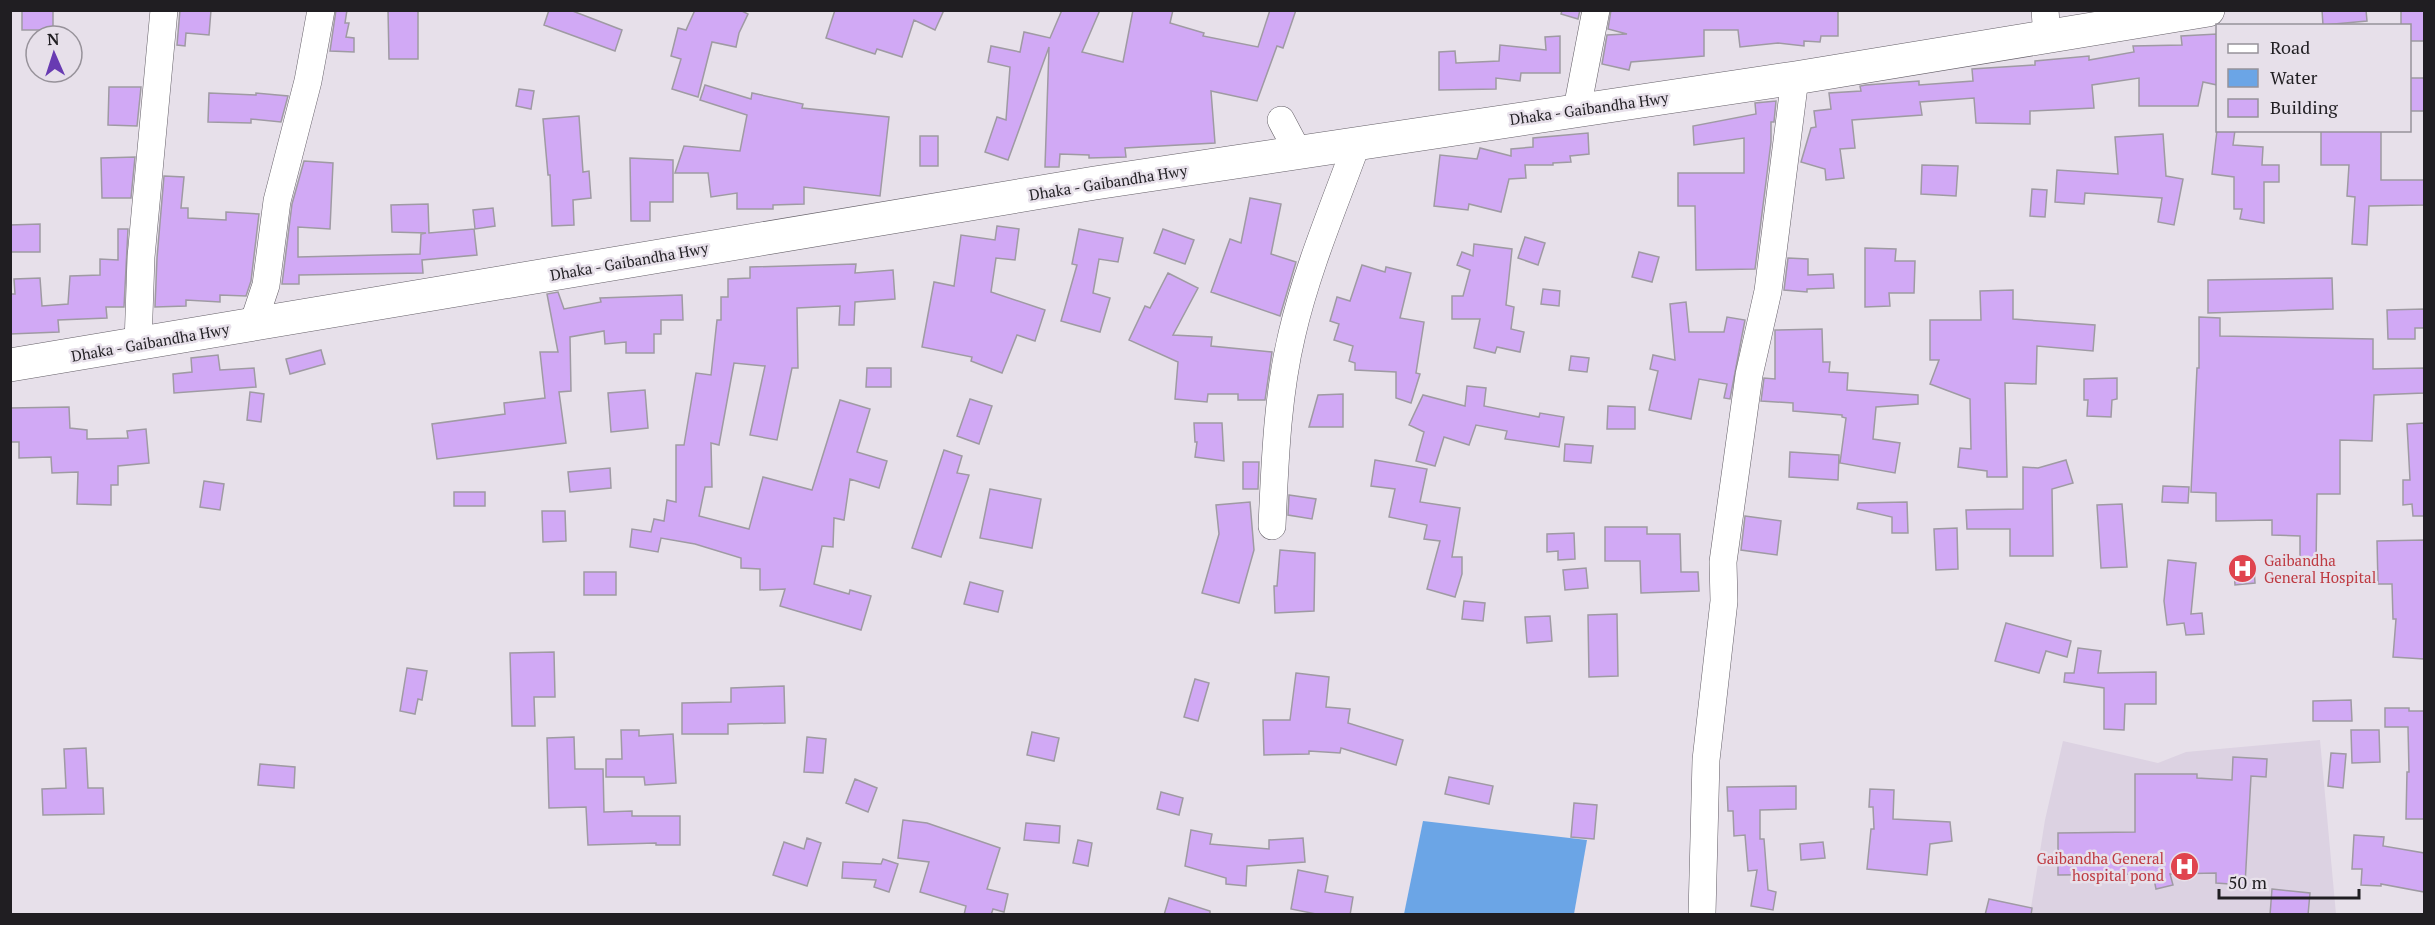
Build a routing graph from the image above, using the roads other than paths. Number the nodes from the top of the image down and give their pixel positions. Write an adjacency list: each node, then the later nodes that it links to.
1 (164, 10): 12 (street)
2 (321, 10): 11 (street)
3 (1596, 10): 7 (street)
4 (2201, 12): 5 (main road, Dhaka - Gaibandha Hwy)
5 (2046, 24): 6 (main road, Dhaka - Gaibandha Hwy)
6 (1795, 78): 7 (main road, Dhaka - Gaibandha Hwy); 15 (street)
7 (1577, 109): 9 (main road, Dhaka - Gaibandha Hwy)
8 (1281, 120): 10 (street)
9 (1357, 143): 10 (main road, Dhaka - Gaibandha Hwy); 14 (street)
10 (1298, 152): 11 (main road, Dhaka - Gaibandha Hwy)
11 (253, 324): 12 (main road, Dhaka - Gaibandha Hwy)
12 (138, 344): 13 (main road, Dhaka - Gaibandha Hwy)
13 (10, 365)
14 (1272, 526)
15 (1702, 915)

